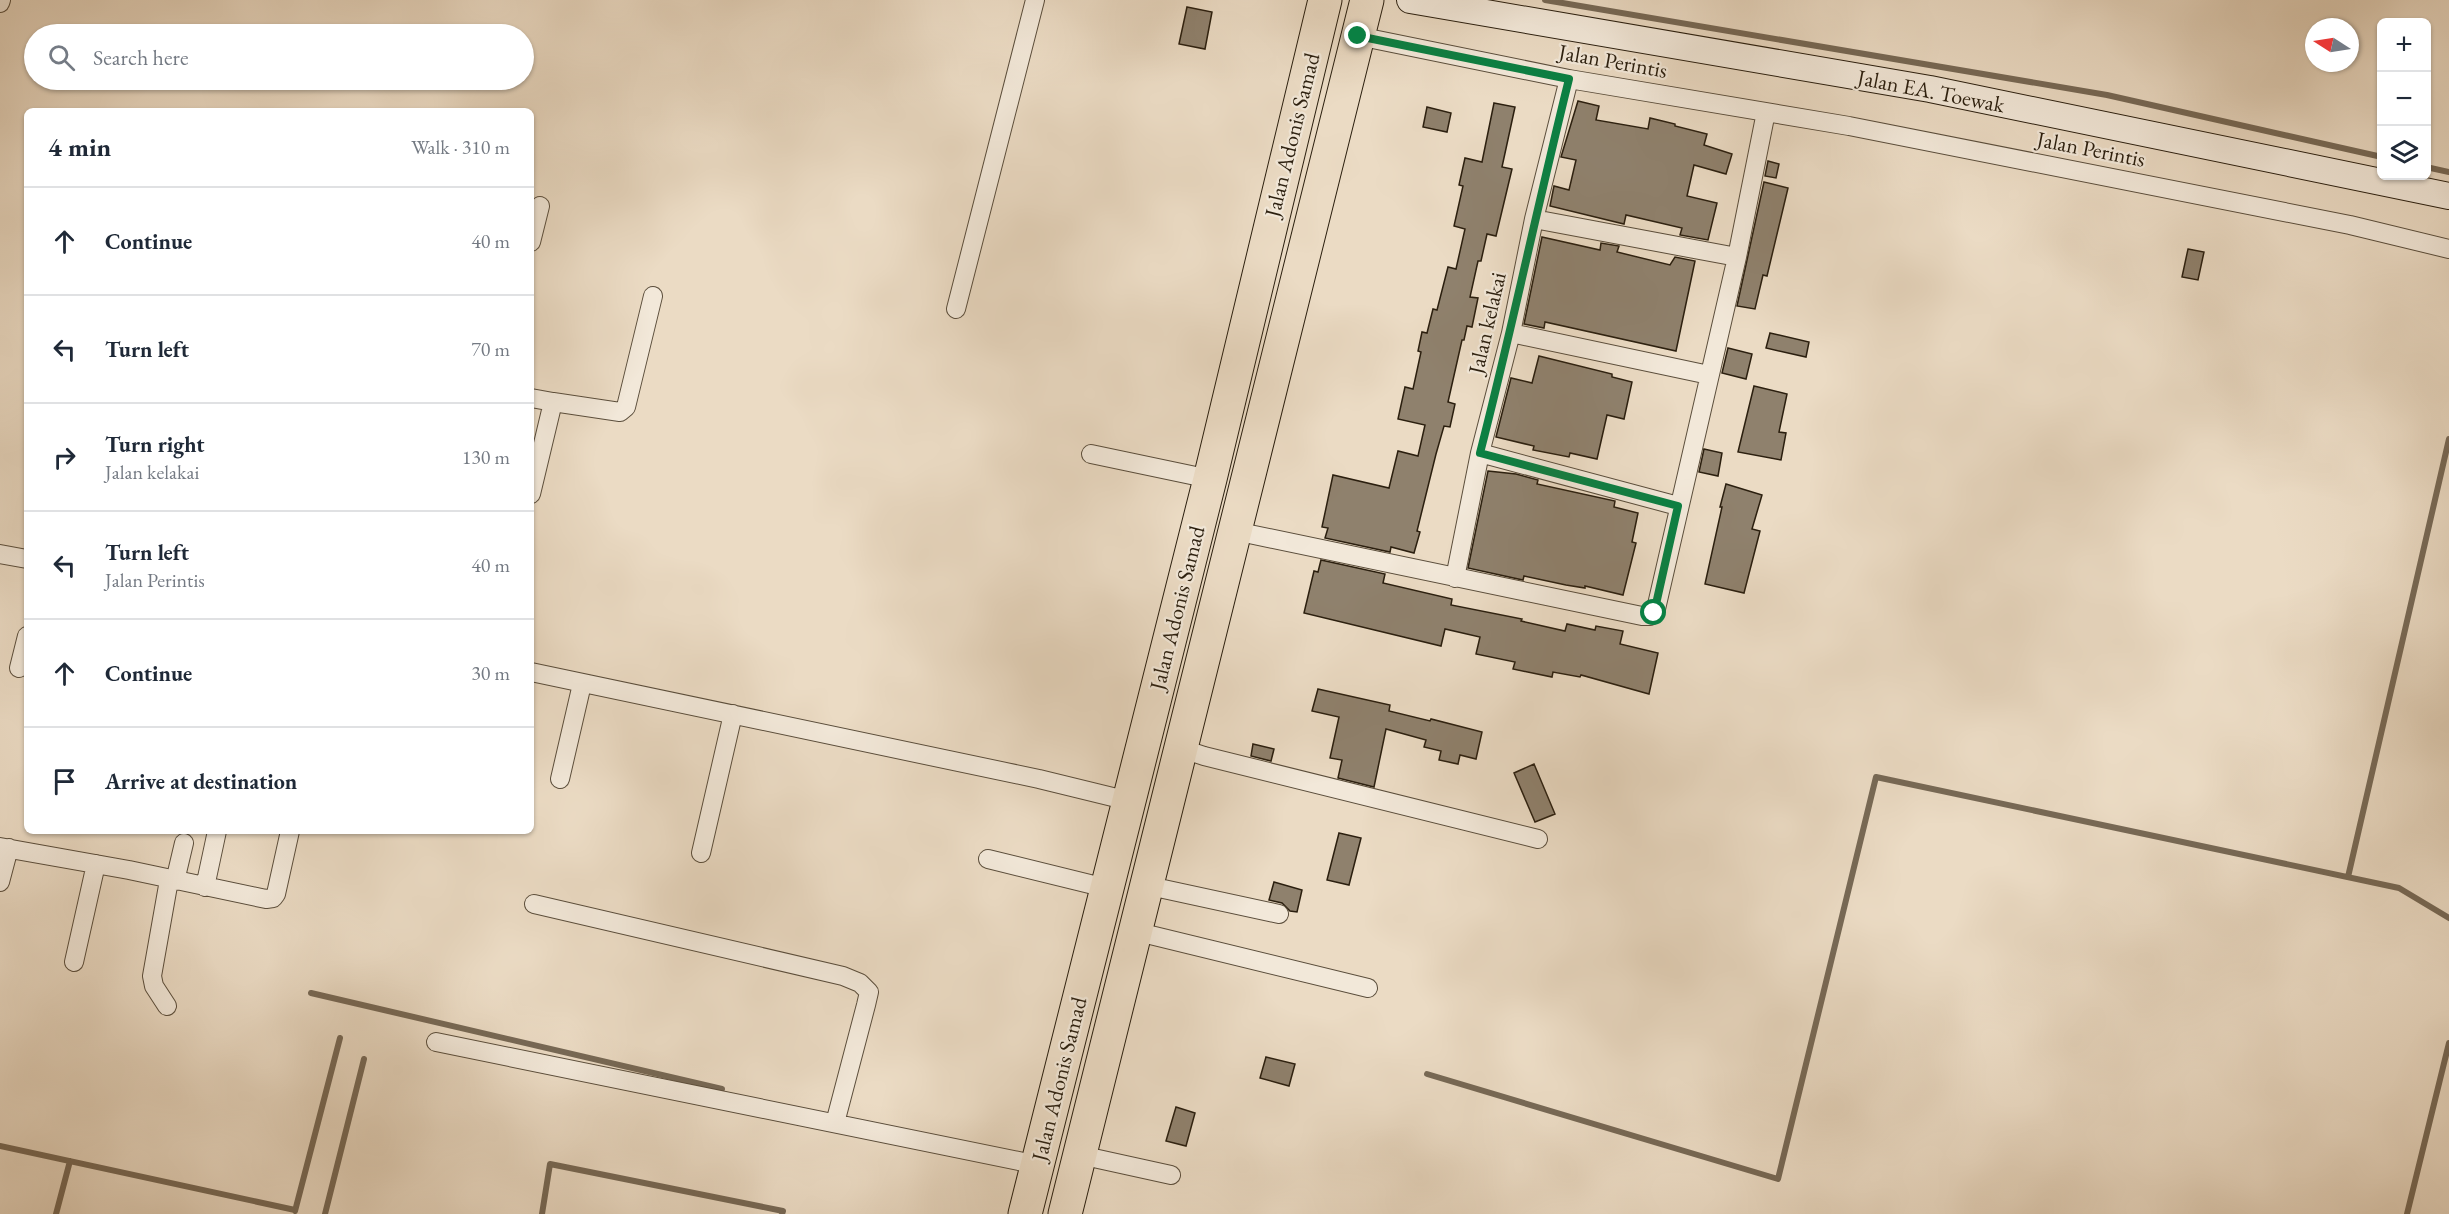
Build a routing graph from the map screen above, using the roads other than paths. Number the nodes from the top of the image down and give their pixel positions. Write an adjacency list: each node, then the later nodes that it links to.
1 (1035, 0): 15 (street)
2 (1325, 0): 22 (highway, Jalan Adonis Samad)
3 (1367, 0): 5 (highway)
4 (1410, 0): 8 (street, Jalan EA. Toewak)
5 (1358, 36): 6 (street, Jalan Perintis); 25 (highway)
6 (1569, 79): 7 (street, Jalan Perintis); 10 (street, Jalan kelakai)
7 (1766, 112): 12 (street, Jalan Perintis); 13 (street)
8 (2449, 196)
9 (540, 206): 11 (street)
10 (1534, 219): 13 (street); 16 (street, Jalan kelakai)
11 (534, 230)
12 (2449, 249)
13 (1737, 257): 17 (street)
14 (653, 296): 19 (street)
15 (956, 309)
16 (1511, 333): 17 (street); 20 (street, Jalan kelakai)
17 (1709, 375): 24 (street)
18 (534, 399): 19 (street)
19 (553, 402): 23 (street)
20 (1480, 453): 24 (street); 28 (street, Jalan kelakai)
21 (1091, 454): 22 (street)
22 (1210, 479): 36 (highway, Jalan Adonis Samad)
23 (534, 481)
24 (1678, 506): 28 (street)
25 (1246, 533): 28 (street); 34 (highway)
26 (0, 554): 27 (street)
27 (24, 558)
28 (1455, 578)
29 (24, 648): 30 (street)
30 (19, 668)
31 (534, 673): 32 (street)
32 (582, 684): 33 (street); 35 (street)
33 (733, 714): 36 (street); 42 (street)
34 (1192, 752): 39 (street); 47 (highway)
35 (560, 779)
36 (1129, 801): 49 (highway, Jalan Adonis Samad)
37 (216, 834): 48 (street)
38 (289, 834): 48 (street)
39 (1538, 839)
40 (184, 843): 45 (street)
41 (4, 848): 44 (street); 46 (street)
42 (701, 853)
43 (988, 859): 49 (street)
44 (96, 864): 45 (street); 53 (street)
45 (172, 881): 48 (street); 55 (street)
46 (0, 882)
47 (1145, 885): 51 (street); 52 (highway)
48 (205, 887)
49 (1106, 888): 59 (highway, Jalan Adonis Samad)
50 (534, 904): 57 (street)
51 (1279, 914)
52 (1134, 931): 54 (street); 58 (highway)
53 (74, 962)
54 (1368, 988)
55 (167, 1006)
56 (436, 1042): 57 (street)
57 (835, 1123): 59 (street)
58 (1080, 1155): 60 (street); 62 (highway)
59 (1038, 1165): 61 (highway, Jalan Adonis Samad)
60 (1166, 1174)
61 (1026, 1214)
62 (1065, 1214)

